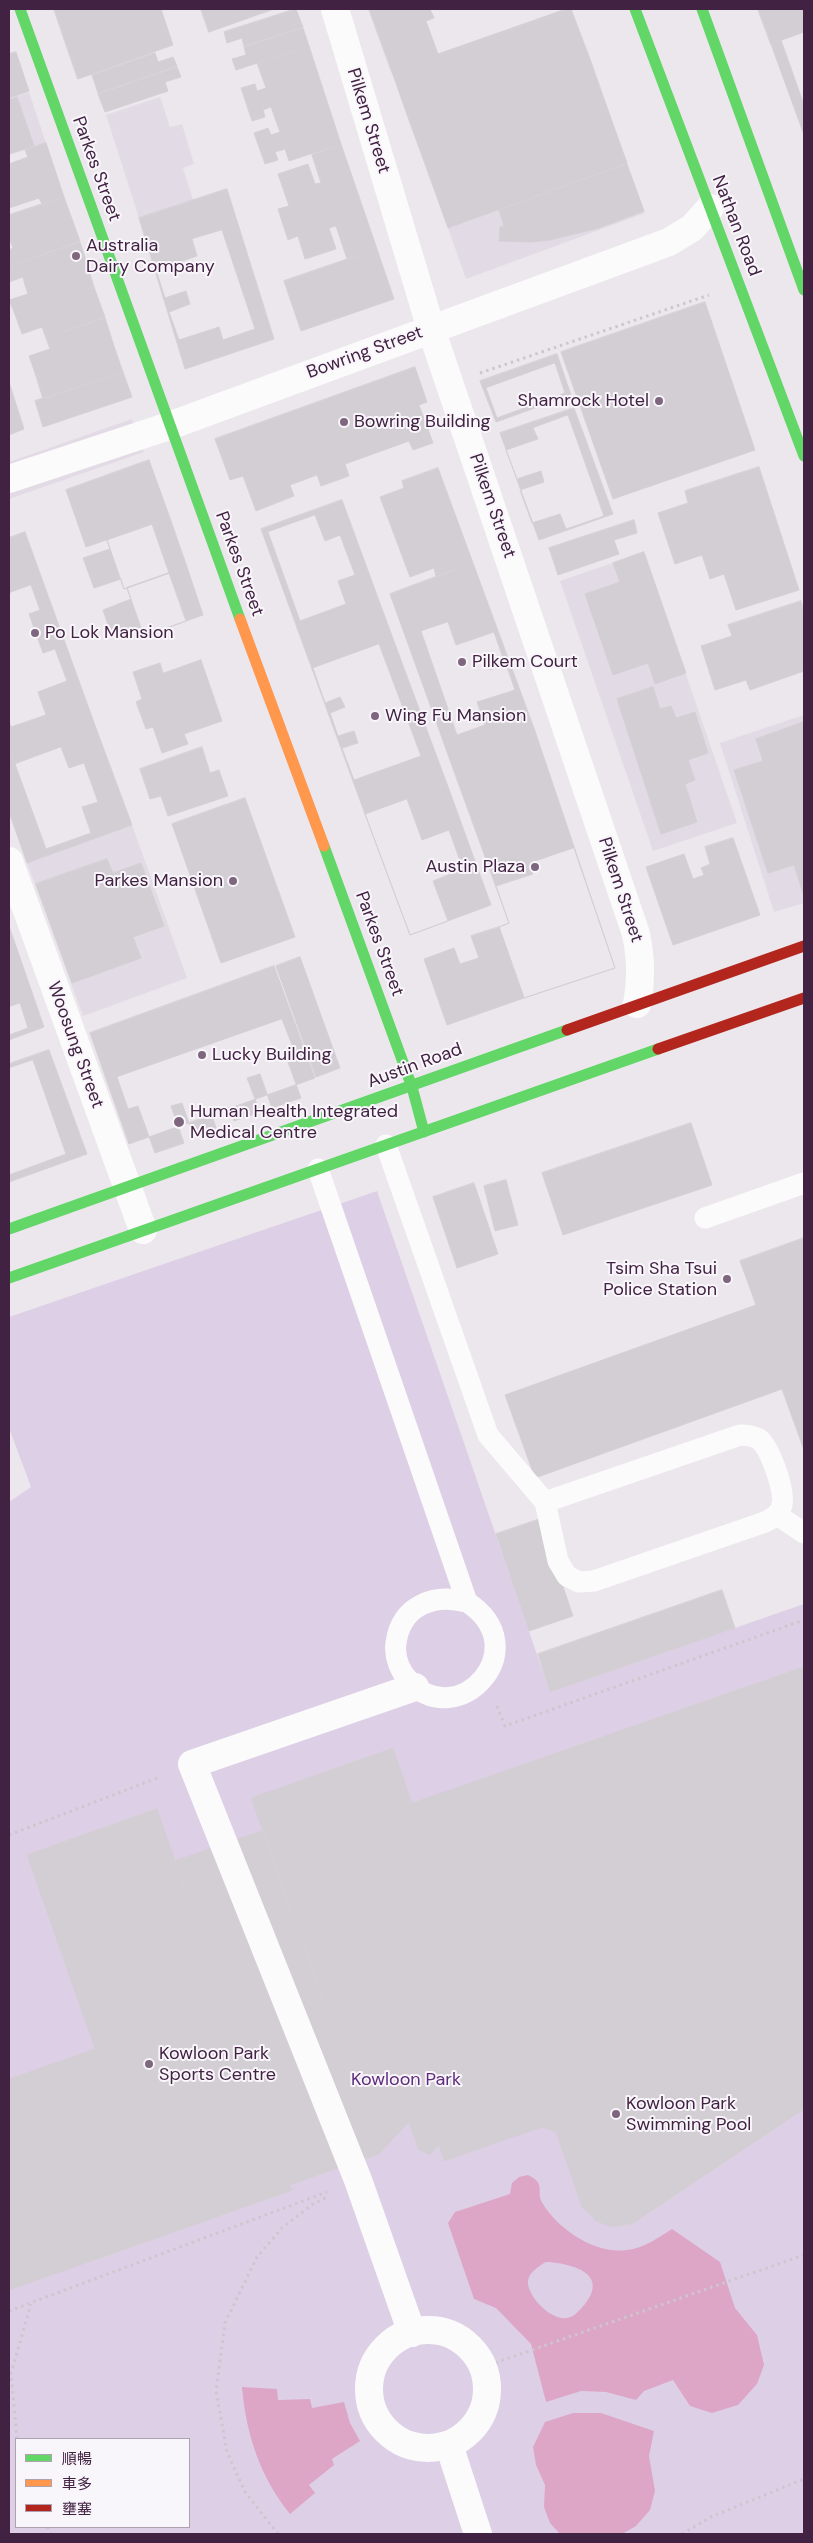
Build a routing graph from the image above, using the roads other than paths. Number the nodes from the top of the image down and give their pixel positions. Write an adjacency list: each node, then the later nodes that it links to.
1 (20, 9): 8 (main road, Parkes Street)
2 (335, 9): 7 (street, Pilkem Street)
3 (636, 9): 5 (main road, Nathan Road)
4 (702, 9): 6 (main road)
5 (710, 208): 7 (street, Bowring Street); 9 (main road, Nathan Road)
6 (804, 290)
7 (431, 328): 8 (street, Bowring Street); 14 (street, Pilkem Street)
8 (169, 426): 10 (street, Bowring Street); 15 (main road, Parkes Street)
9 (804, 456)
10 (9, 479)
11 (9, 861): 20 (street, Woosung Street)
12 (804, 946): 14 (main road, Austin Road)
13 (804, 998): 16 (main road)
14 (637, 1004): 15 (main road, Austin Road)
15 (412, 1087): 16 (main road, Parkes Street); 20 (main road, Austin Road)
16 (424, 1132): 17 (main road)
17 (386, 1145): 18 (main road); 25 (lane)
18 (318, 1169): 23 (main road); 28 (lane)
19 (804, 1183): 21 (lane)
20 (127, 1186): 22 (main road, Austin Road); 23 (street, Woosung Street)
21 (705, 1218)
22 (9, 1228)
23 (143, 1230): 24 (main road)
24 (9, 1278)
25 (545, 1502): 26 (lane); 26 (lane)
26 (777, 1515): 27 (lane)
27 (804, 1533)
28 (467, 1602): 29 (lane); 29 (lane)
29 (415, 1687): 30 (street)
30 (412, 2333): 31 (street); 31 (street)
31 (449, 2445): 32 (street)
32 (478, 2534)

